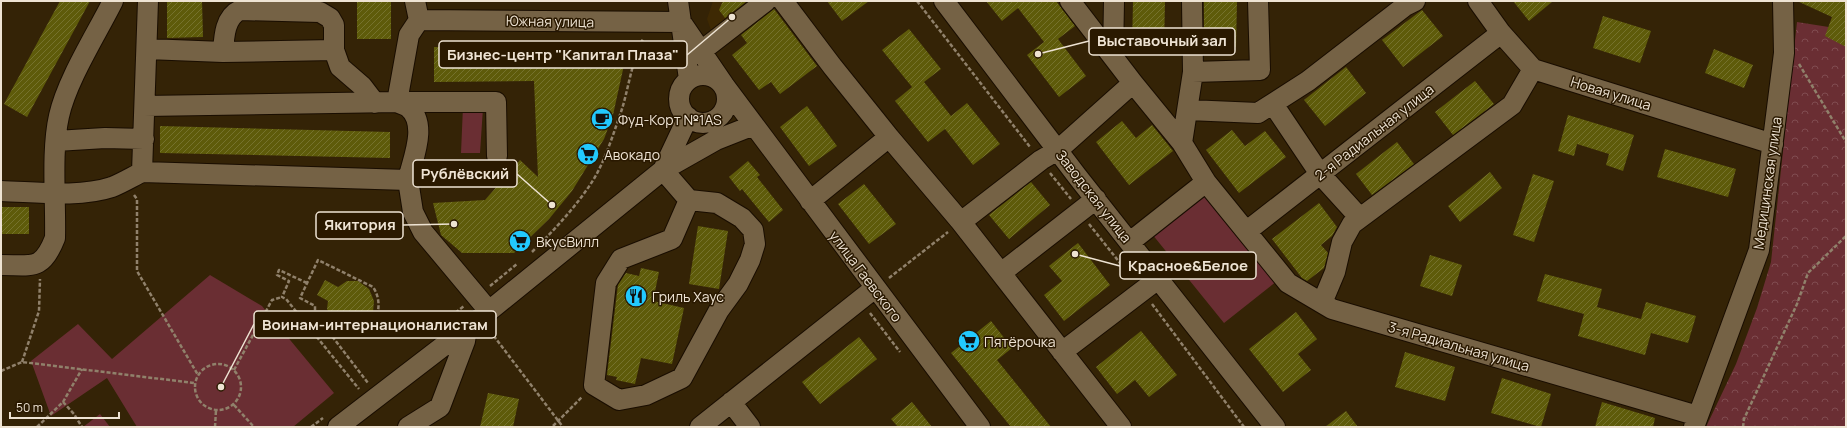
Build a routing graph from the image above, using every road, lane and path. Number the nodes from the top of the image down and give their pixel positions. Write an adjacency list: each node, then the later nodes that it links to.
1 (113, 1): 42 (street)
2 (148, 1): 19 (street)
3 (678, 1): 15 (street, улица Гаевского)
4 (766, 1): 22 (street)
5 (783, 1): 39 (street)
6 (944, 1): 46 (street, Заводская улица)
7 (1070, 1): 24 (street, 3-я Радиальная улица)
8 (1114, 1): 24 (street)
9 (1192, 1): 27 (street)
10 (1258, 1): 27 (street)
11 (1415, 1): 33 (street)
12 (1478, 1): 16 (street)
13 (1783, 1): 23 (street, Медицинская улица)
14 (417, 10): 15 (street, Южная улица); 31 (street)
15 (681, 22): 22 (street, улица Гаевского); 28 (street, улица Гаевского)
16 (1501, 33): 26 (street); 49 (street, 2-я Радиальная улица)
17 (644, 37): 25 (path)
18 (667, 48): 25 (path)
19 (147, 50): 21 (street); 34 (street)
20 (334, 50): 21 (street); 21 (street); 32 (street)
21 (223, 52)
22 (700, 52): 30 (street, улица Гаевского)
23 (1784, 53): 43 (path); 45 (street, Медицинская улица)
24 (1113, 57): 29 (street, 3-я Радиальная улица)
25 (635, 61): 63 (path)
26 (1532, 69): 45 (street, Новая улица); 58 (street)
27 (1193, 72): 35 (street)
28 (689, 79): 30 (street); 37 (street)
29 (1133, 83): 44 (street, 3-я Радиальная улица); 46 (street)
30 (724, 85): 36 (street); 38 (street, улица Гаевского)
31 (397, 102): 32 (street); 47 (street); 51 (street)
32 (375, 103): 34 (street)
33 (1273, 104): 35 (street); 49 (street)
34 (145, 106): 40 (street)
35 (1188, 110): 44 (street)
36 (722, 114): 37 (street); 38 (street); 41 (street)
37 (688, 117): 48 (street)
38 (754, 125): 41 (street); 57 (street, улица Гаевского)
39 (889, 137): 57 (street); 59 (street)
40 (144, 139): 42 (street); 50 (street)
41 (716, 140): 48 (street)
42 (56, 141): 54 (street)
43 (1846, 142)
44 (1182, 143): 52 (street, 3-я Радиальная улица)
45 (1773, 144): 95 (street, Медицинская улица)
46 (1058, 150): 55 (street, Заводская улица); 59 (street)
47 (497, 156)
48 (663, 170): 56 (street); 75 (street)
49 (1320, 174): 58 (street); 60 (street, 2-я Радиальная улица)
50 (134, 176): 51 (street); 54 (street); 82 (path)
51 (408, 180): 71 (street)
52 (1206, 182): 60 (street, 3-я Радиальная улица); 62 (street)
53 (1, 191): 54 (street)
54 (55, 192): 65 (street)
55 (1096, 199): 62 (street, Заводская улица); 67 (street)
56 (690, 200): 86 (street); 86 (street)
57 (810, 201): 70 (street, улица Гаевского)
58 (1360, 218): 73 (street)
59 (961, 222): 67 (street); 70 (path)
60 (1247, 231): 73 (street, 3-я Радиальная улица)
61 (1846, 236): 109 (path)
62 (1130, 242): 68 (street, Заводская улица)
63 (526, 257)
64 (520, 262): 71 (path)
65 (40, 264): 66 (street); 78 (path)
66 (1, 265)
67 (1001, 273): 77 (street)
68 (1158, 279): 77 (street); 97 (street, Заводская улица)
69 (307, 283): 72 (path); 76 (path); 76 (path)
70 (875, 288): 90 (street); 107 (street, улица Гаевского)
71 (478, 295): 74 (path); 75 (street)
72 (282, 297): 80 (path); 87 (path)
73 (1322, 303): 95 (street, 3-я Радиальная улица)
74 (444, 322)
75 (481, 322): 93 (street); 94 (path); 103 (street)
76 (333, 338): 85 (path)
77 (1062, 352): 108 (street)
78 (22, 362): 79 (path); 81 (path)
79 (82, 369): 84 (path); 89 (path)
80 (234, 370): 82 (path); 91 (path)
81 (1, 371)
82 (198, 375): 84 (path)
83 (374, 378): 85 (path)
84 (194, 383): 92 (path)
85 (368, 383): 87 (path)
86 (594, 385): 94 (path)
87 (359, 389): 88 (path)
88 (355, 392)
89 (63, 402): 98 (path); 99 (path)
90 (731, 402): 105 (street); 106 (street)
91 (234, 405): 92 (path); 101 (path)
92 (216, 410): 100 (path)
93 (333, 420): 102 (path)
94 (559, 420): 96 (path); 104 (path)
95 (1696, 421)
96 (553, 426)
97 (1272, 426)
98 (37, 427)
99 (82, 427)
100 (215, 427)
101 (254, 427)
102 (311, 427)
103 (408, 427)
104 (563, 427)
105 (700, 427)
106 (750, 427)
107 (980, 427)
108 (1121, 427)
109 (1743, 427)

